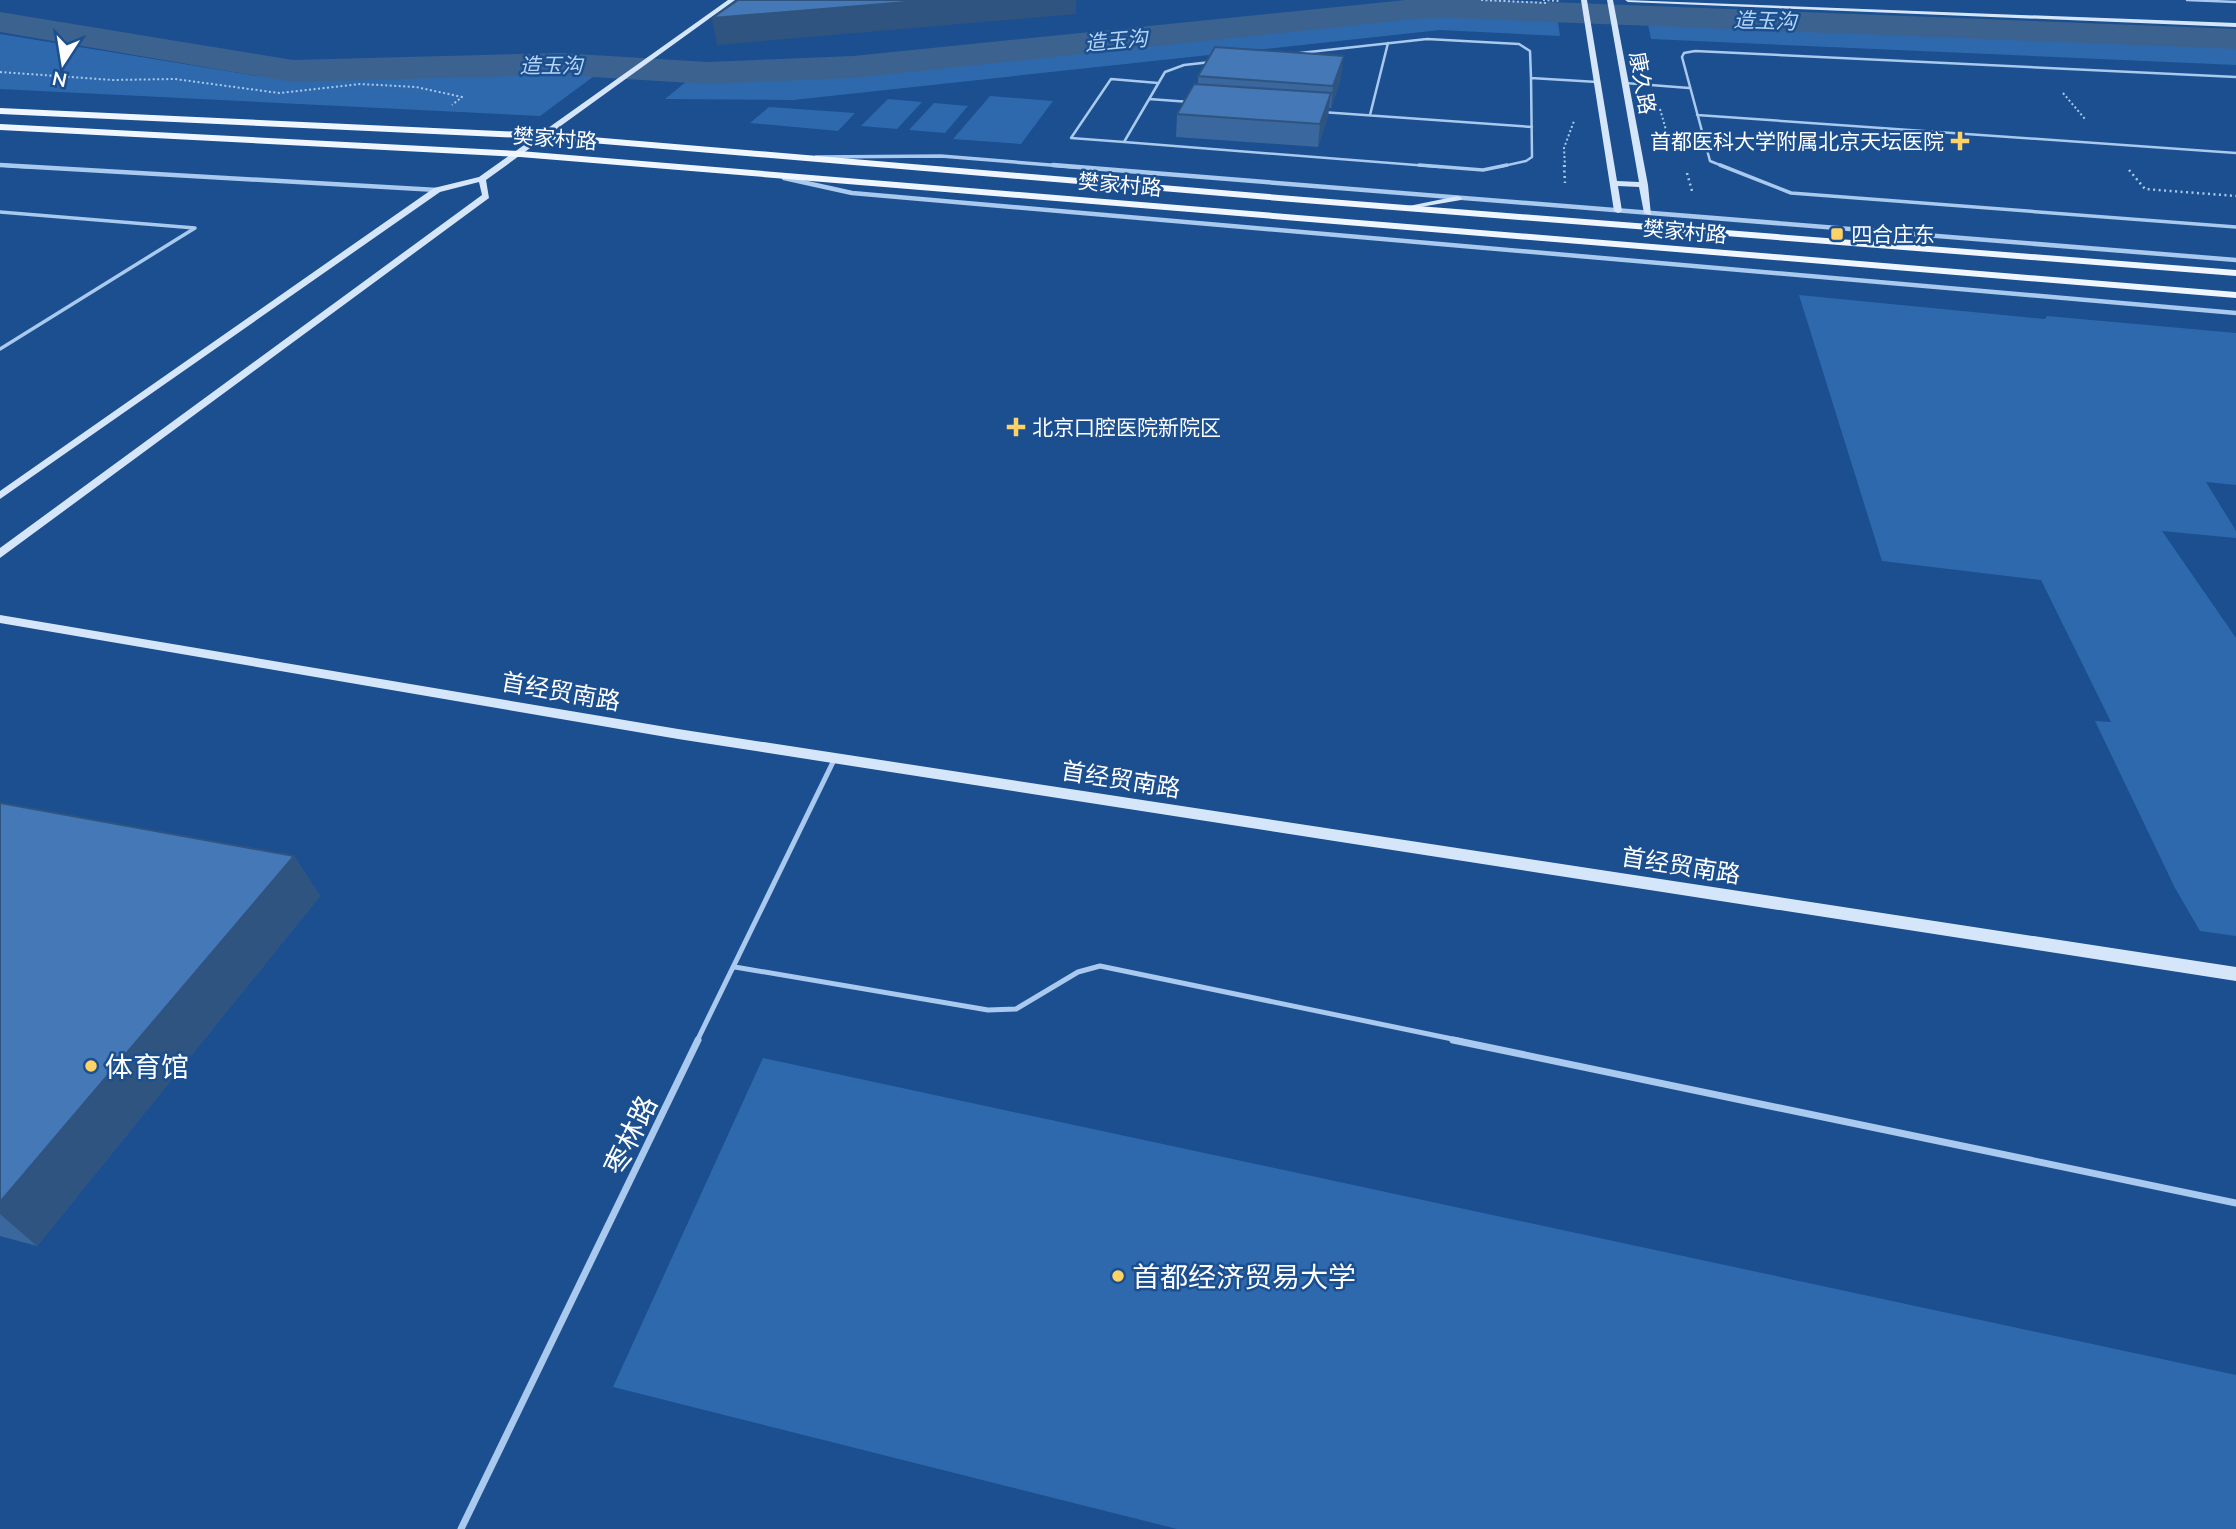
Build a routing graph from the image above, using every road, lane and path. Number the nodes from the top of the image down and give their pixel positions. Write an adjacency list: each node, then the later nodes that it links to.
1 (732, 0): 32 (street)
2 (1481, 0): 9 (path)
3 (1584, 0): 18 (street, 康久路)
4 (1610, 0): 20 (street, 康久路)
5 (1628, 0): 11 (street)
6 (1783, 0): 10 (street)
7 (2187, 0): 8 (lane)
8 (2236, 2)
9 (1564, 7)
10 (2236, 18)
11 (2236, 25)
12 (1388, 43): 13 (lane); 17 (lane); 28 (lane)
13 (1289, 54)
14 (1223, 61): 19 (lane)
15 (0, 72): 24 (path)
16 (2236, 77): 21 (lane)
17 (1531, 78): 18 (lane); 31 (lane)
18 (1597, 82): 40 (street, 康久路)
19 (1158, 83): 22 (lane); 33 (lane)
20 (1626, 83): 21 (lane); 41 (street, 康久路)
21 (1689, 88): 29 (lane)
22 (1149, 99): 23 (lane); 33 (lane)
23 (1191, 102)
24 (449, 107)
25 (0, 111): 32 (main road, 樊家村路)
26 (1315, 111): 28 (lane)
27 (1573, 111): 43 (path)
28 (1370, 115): 31 (lane)
29 (1697, 115): 34 (lane); 49 (lane)
30 (0, 127): 35 (main road, 樊家村路)
31 (1532, 127): 33 (lane)
32 (544, 136): 35 (street); 36 (main road, 樊家村路)
33 (1124, 142)
34 (2236, 153)
35 (520, 154): 38 (main road, 樊家村路); 39 (street)
36 (783, 157): 44 (street); 45 (main road, 樊家村路)
37 (0, 165): 42 (street)
38 (768, 174): 52 (main road, 樊家村路); 53 (street)
39 (482, 179): 42 (street); 56 (street)
40 (1614, 183): 41 (street); 46 (street, 康久路)
41 (1644, 185): 48 (street, 康久路)
42 (437, 190): 55 (street)
43 (1564, 191)
44 (1458, 198): 45 (street); 46 (street)
45 (1403, 208): 51 (main road, 樊家村路)
46 (1618, 211): 48 (street)
47 (0, 212): 54 (lane)
48 (1648, 213): 50 (street)
49 (2236, 227)
50 (2236, 260)
51 (2236, 273)
52 (2236, 295)
53 (2236, 313)
54 (0, 349)
55 (0, 496)
56 (0, 554)
57 (0, 619): 58 (street, 首经贸南路)
58 (835, 758): 59 (lane, 枣林路); 60 (street, 首经贸南路)
59 (735, 967): 61 (lane); 62 (lane, 枣林路)
60 (2236, 974)
61 (2236, 1203)
62 (461, 1529)

